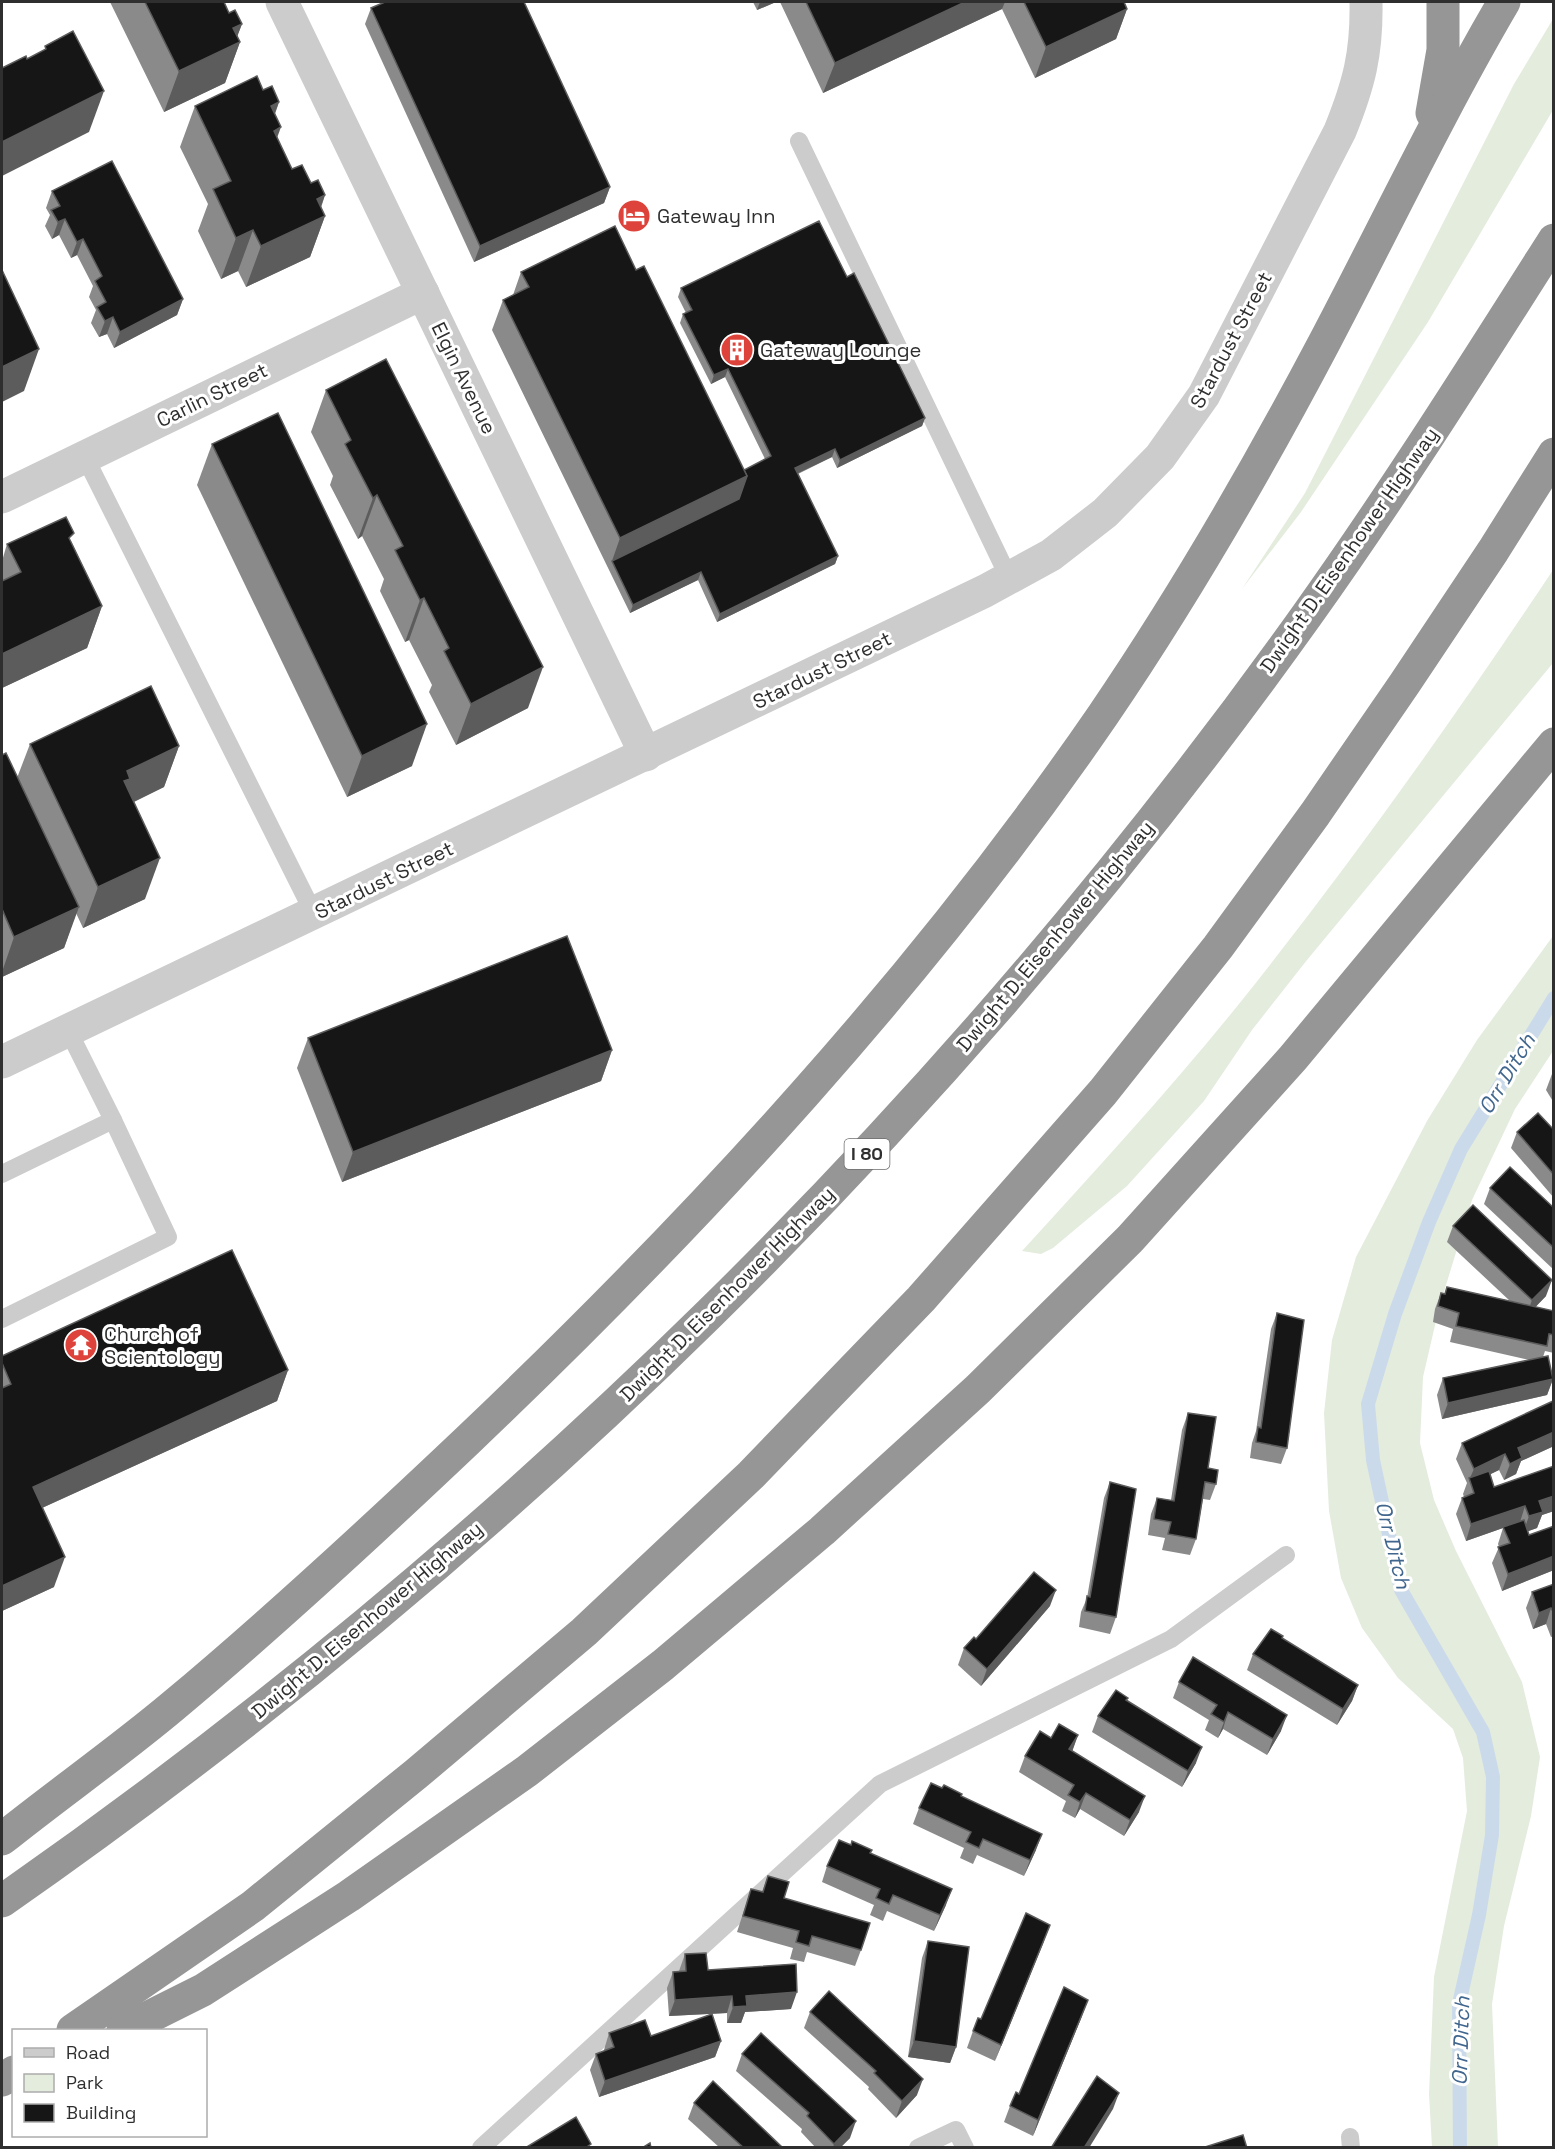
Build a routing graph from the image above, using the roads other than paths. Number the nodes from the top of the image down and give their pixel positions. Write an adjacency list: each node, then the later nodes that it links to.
1 (282, 2): 8 (street, Elgin Avenue)
2 (1366, 2): 12 (street, Stardust Street)
3 (1443, 2): 5 (highway)
4 (1504, 2): 5 (highway)
5 (1427, 140): 22 (highway)
6 (799, 141): 12 (lane)
7 (1554, 240): 23 (highway, Dwight D. Eisenhower Highway / I 80)
8 (423, 293): 10 (street, Carlin Street); 14 (street, Elgin Avenue)
9 (1554, 454): 24 (highway)
10 (85, 457): 11 (street, Carlin Street); 15 (lane)
11 (2, 497)
12 (1009, 578): 14 (street, Stardust Street)
13 (1554, 744): 25 (highway)
14 (646, 755): 15 (street, Stardust Street)
15 (314, 914): 16 (street, Stardust Street)
16 (68, 1030): 17 (street, Stardust Street); 18 (lane)
17 (2, 1062)
18 (113, 1120): 19 (lane); 20 (lane)
19 (2, 1174)
20 (2, 1319)
21 (1286, 1555): 26 (lane)
22 (2, 1839)
23 (2, 1901)
24 (76, 2029)
25 (127, 2029)
26 (481, 2148)
27 (918, 2148): 28 (lane)
28 (965, 2148)

